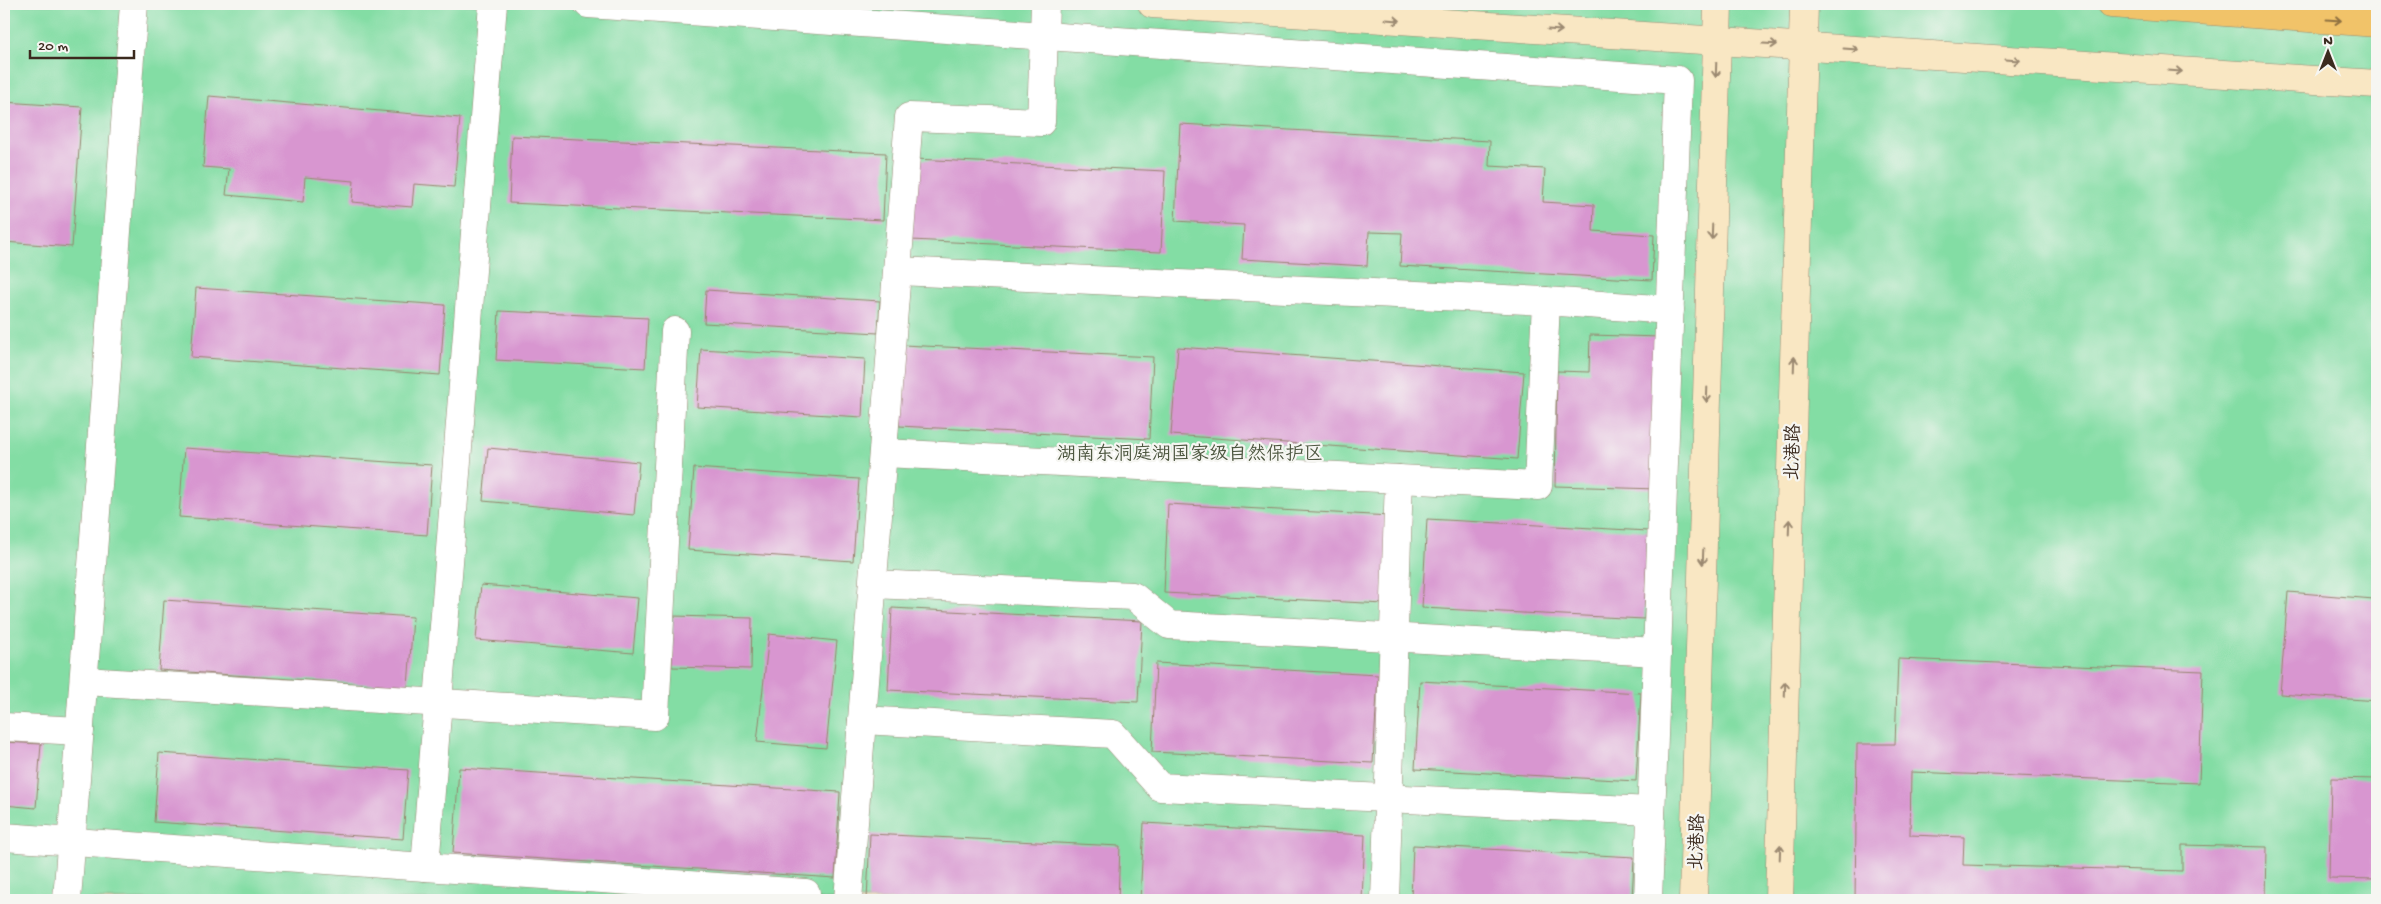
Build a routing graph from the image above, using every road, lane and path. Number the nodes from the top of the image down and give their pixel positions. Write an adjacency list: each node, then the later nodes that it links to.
1 (134, 4): 21 (street)
2 (493, 4): 22 (street)
3 (588, 4): 15 (street)
4 (1045, 4): 13 (street)
5 (1152, 4): 10 (main road, one-way to 10)
6 (1718, 4): 10 (main road, 北港路)
7 (1804, 4): 11 (main road, 北港路)
8 (2111, 4): 9 (main road, one-way to 9)
9 (2377, 23)
10 (1717, 41): 11 (main road, one-way to 11); 35 (main road, 北港路, one-way to 35)
11 (1802, 46): 12 (main road, one-way to 12); 36 (main road, 北港路, one-way to 11)
12 (2377, 84)
13 (898, 271): 14 (street); 17 (street)
14 (1546, 301): 15 (street); 18 (street)
15 (1670, 310): 20 (street)
16 (675, 331): 22 (street)
17 (884, 453): 18 (street); 19 (street)
18 (1399, 480): 33 (street)
19 (873, 584): 20 (street); 23 (street)
20 (1657, 652): 26 (street)
21 (84, 681): 22 (street); 25 (street)
22 (438, 702): 29 (street)
23 (862, 720): 26 (street); 32 (street)
24 (4, 727): 25 (street)
25 (80, 731): 28 (street)
26 (1651, 811): 34 (street)
27 (4, 837): 28 (street)
28 (70, 842): 29 (street); 31 (street)
29 (425, 867): 30 (street)
30 (806, 893)
31 (67, 900)
32 (848, 900)
33 (1385, 900)
34 (1648, 900)
35 (1694, 900)
36 (1779, 900)

